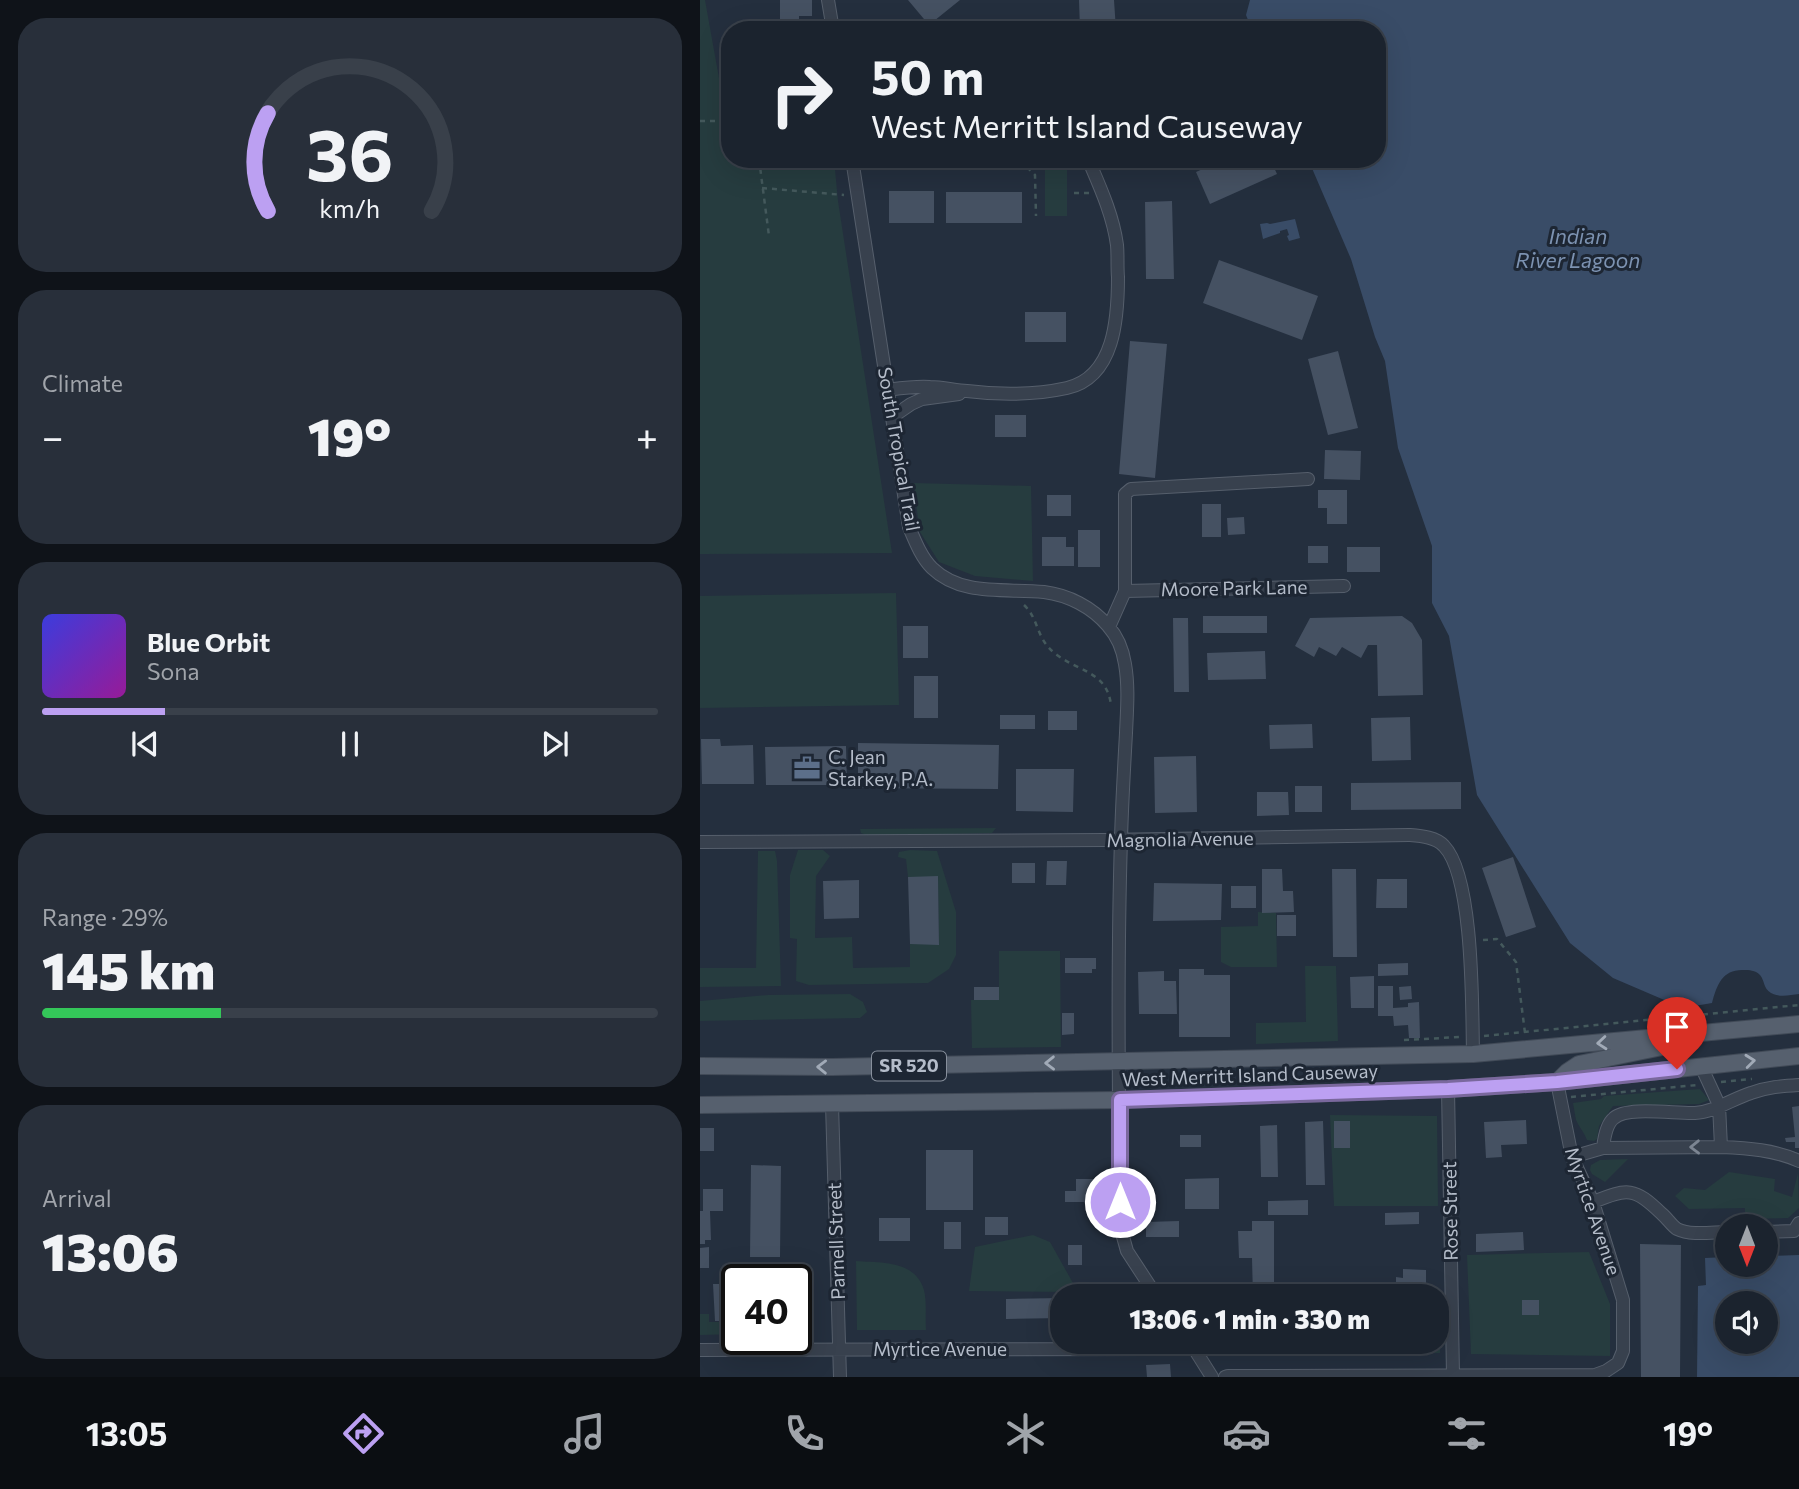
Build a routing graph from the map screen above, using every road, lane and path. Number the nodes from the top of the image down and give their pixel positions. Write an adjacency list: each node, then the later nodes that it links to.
1 (828, 0): 2 (street)
2 (832, 21)
3 (700, 121): 4 (path)
4 (721, 121)
5 (760, 168): 9 (path)
6 (853, 168): 10 (street, South Tropical Trail)
7 (1028, 168): 11 (path)
8 (1092, 168): 14 (street)
9 (762, 188): 10 (path); 12 (path)
10 (858, 196): 13 (street, South Tropical Trail)
11 (1036, 216)
12 (769, 236)
13 (887, 390): 14 (street); 15 (street, South Tropical Trail)
14 (966, 391): 15 (street)
15 (892, 417): 20 (street, South Tropical Trail)
16 (1308, 479): 18 (street)
17 (1344, 586): 18 (street, Moore Park Lane)
18 (1125, 591): 20 (street)
19 (1019, 602): 21 (path)
20 (1109, 627): 22 (street, South Tropical Trail)
21 (1111, 705)
22 (1121, 840): 23 (street, Magnolia Avenue); 24 (street, Magnolia Avenue); 33 (street, South Tropical Trail)
23 (700, 842)
24 (1469, 941): 28 (path); 29 (street, Magnolia Avenue)
25 (1799, 1005): 28 (path)
26 (1799, 1024): 27 (main road, West Merritt Island Causeway / SR 520)
27 (1738, 1031): 31 (main road, West Merritt Island Causeway / SR 520, one-way to 31); 36 (main road)
28 (1525, 1033): 29 (path)
29 (1473, 1037): 30 (path); 31 (street, Magnolia Avenue)
30 (1402, 1040)
31 (1473, 1054): 33 (main road, West Merritt Island Causeway / SR 520)
32 (1799, 1056): 35 (main road, West Merritt Island Causeway / SR 520, one-way to 32)
33 (1118, 1061): 34 (main road, West Merritt Island Causeway / SR 520, one-way to 34); 39 (street, South Tropical Trail)
34 (700, 1066)
35 (1701, 1066): 36 (main road, West Merritt Island Causeway / SR 520); 42 (street)
36 (1557, 1082): 38 (main road, West Merritt Island Causeway / SR 520); 45 (street, Myrtice Avenue)
37 (1799, 1085): 42 (street)
38 (1448, 1089): 39 (main road, West Merritt Island Causeway / SR 520); 56 (street, Rose Street)
39 (1120, 1100): 40 (main road, West Merritt Island Causeway / SR 520); 51 (street, South Tropical Trail)
40 (832, 1104): 41 (main road, West Merritt Island Causeway / SR 520); 52 (street, Parnell Street)
41 (700, 1105)
42 (1719, 1105): 43 (street); 44 (street)
43 (1721, 1147): 44 (street, one-way to 44); 46 (street)
44 (1602, 1148): 45 (street)
45 (1572, 1157): 47 (street, Myrtice Avenue)
46 (1799, 1161)
47 (1593, 1202): 50 (street); 56 (street, Myrtice Avenue)
48 (1796, 1227): 49 (street)
49 (1778, 1230)
50 (1715, 1232)
51 (1149, 1284)
52 (839, 1349): 53 (street, Myrtice Avenue); 54 (street, Myrtice Avenue); 58 (street, Parnell Street)
53 (1050, 1349)
54 (700, 1350)
55 (1197, 1354): 59 (street)
56 (1453, 1375): 57 (street, Myrtice Avenue)
57 (1423, 1376): 60 (street, Myrtice Avenue)
58 (839, 1377)
59 (1212, 1377)
60 (1225, 1377)

